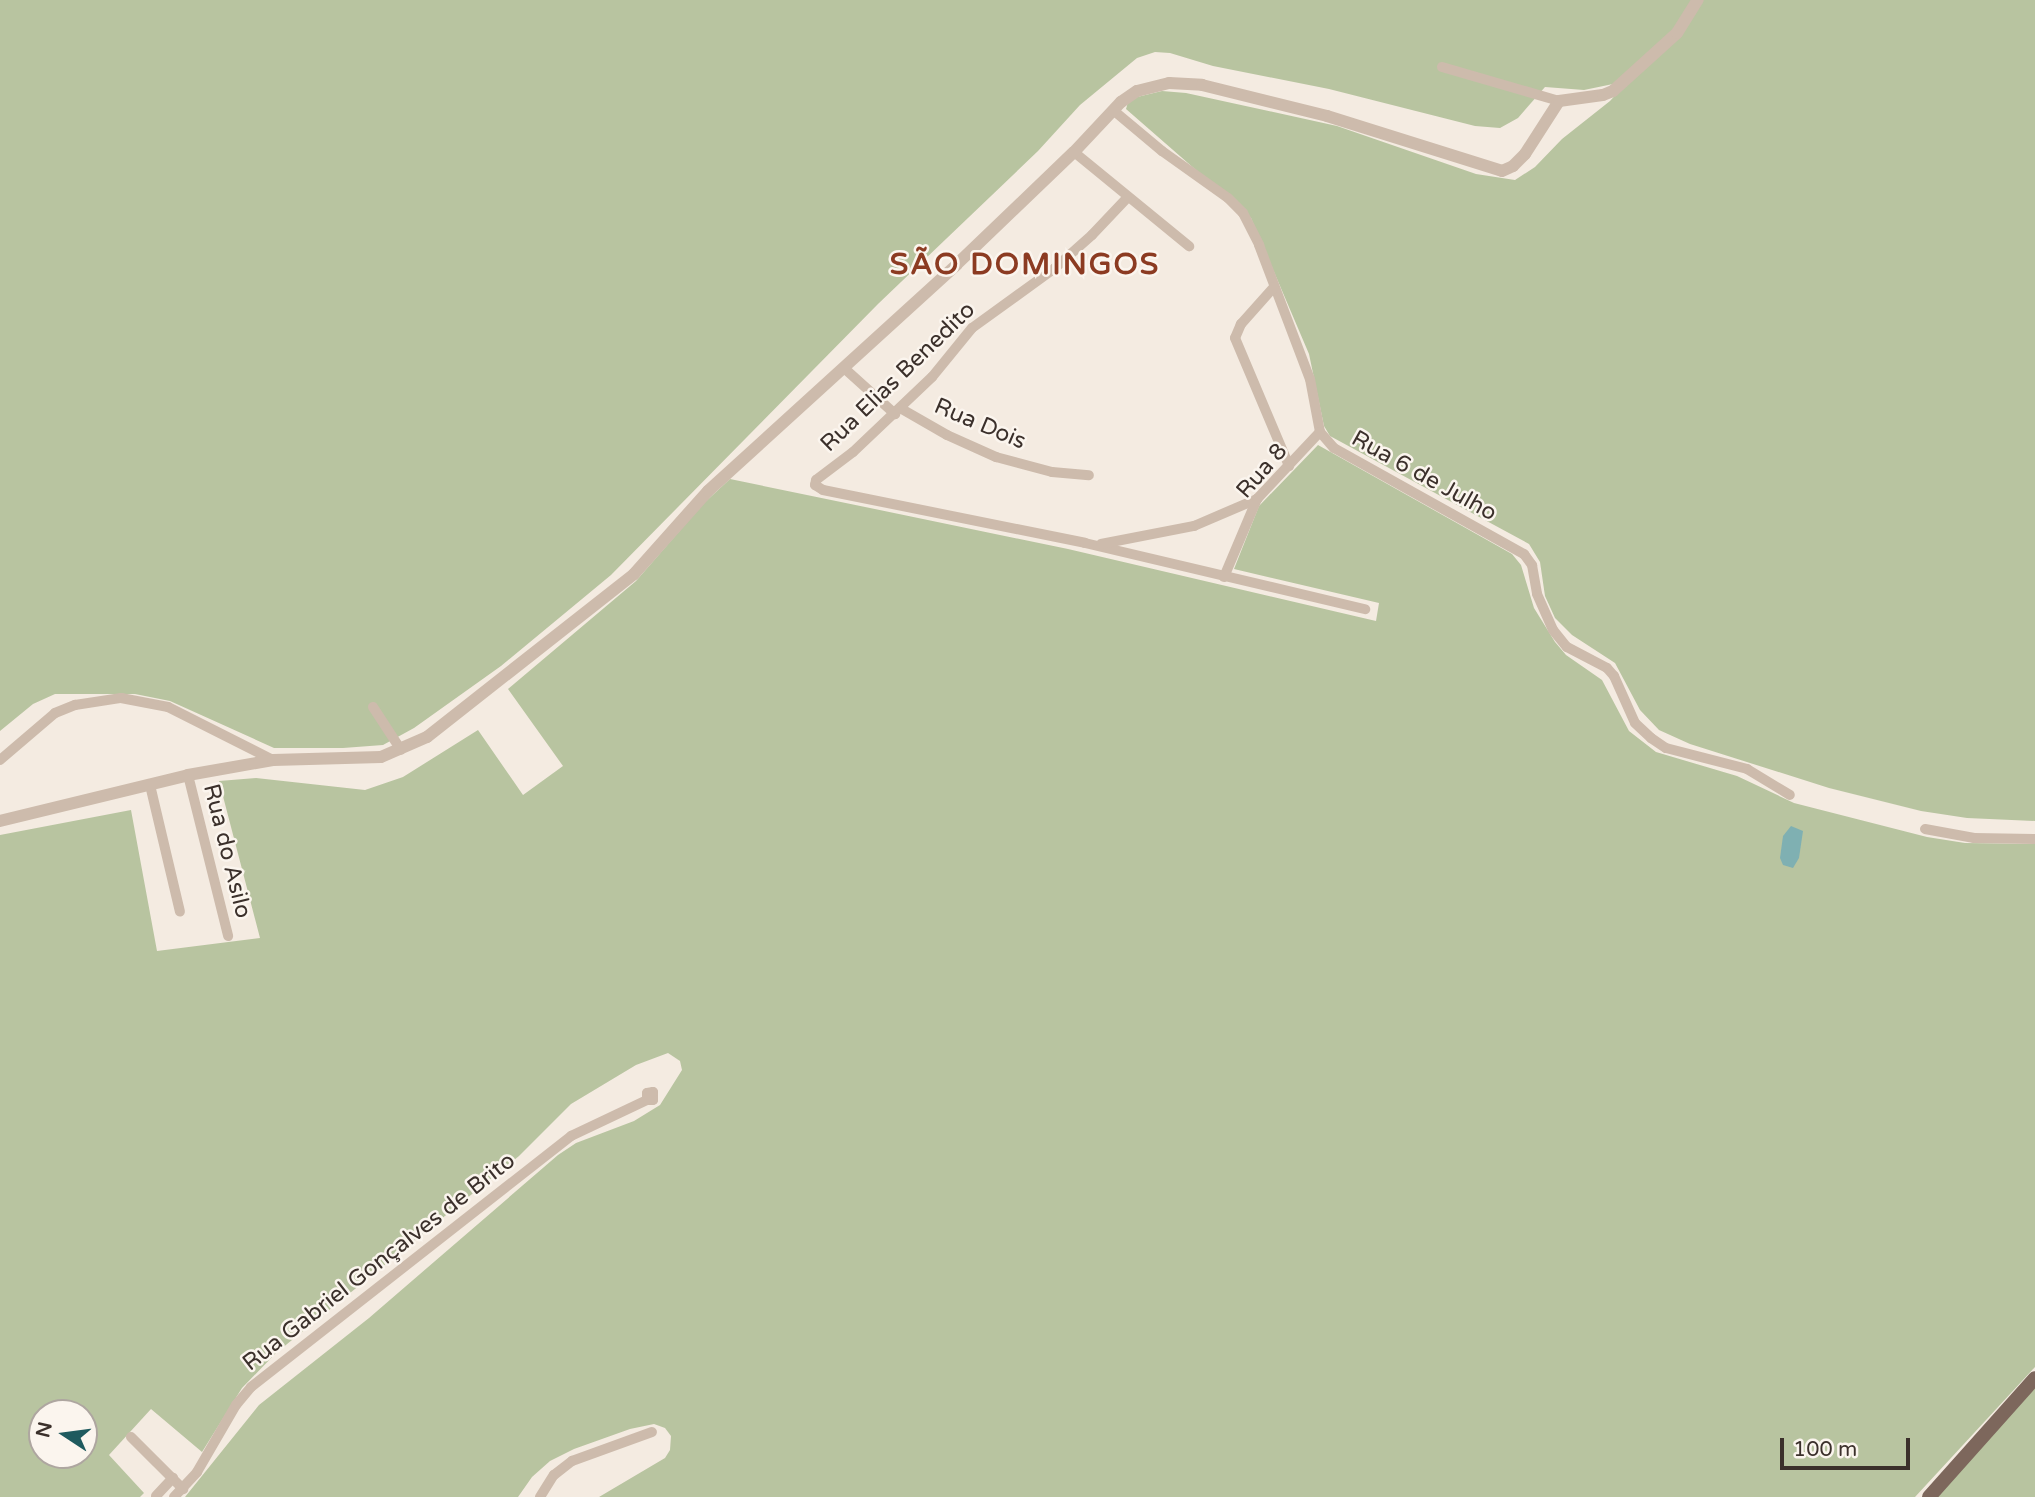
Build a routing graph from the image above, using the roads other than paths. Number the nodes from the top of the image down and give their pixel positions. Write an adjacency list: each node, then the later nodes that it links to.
1 (1698, 0): 3 (street)
2 (1441, 67): 3 (street)
3 (1559, 101): 4 (street)
4 (1113, 110): 5 (street); 8 (street, Rua 6 de Julho)
5 (1074, 152): 6 (street); 9 (street)
6 (1127, 198): 7 (street); 10 (street, Rua Elias Benedito)
7 (1189, 246)
8 (1274, 287): 11 (street, Rua 6 de Julho); 12 (street)
9 (844, 368): 10 (street, Rua Dois); 19 (street)
10 (897, 411): 13 (street, Rua Dois); 15 (street, Rua Elias Benedito)
11 (1320, 432): 12 (street, Rua 8); 24 (street, Rua 6 de Julho)
12 (1289, 466): 14 (street, Rua 8)
13 (1089, 475)
14 (1257, 499): 15 (street); 16 (street, Rua 8)
15 (1085, 543): 16 (street)
16 (1224, 577): 17 (street)
17 (1365, 609)
18 (373, 707): 19 (street)
19 (401, 750): 21 (street)
20 (0, 760): 21 (street)
21 (273, 760): 22 (street)
22 (188, 775): 23 (street); 29 (street, Rua do Asilo)
23 (150, 785): 25 (street); 28 (street)
24 (1790, 795)
25 (0, 821)
26 (1925, 828): 27 (street)
27 (2035, 839)
28 (180, 912)
29 (228, 936)
30 (647, 1100): 35 (street, Rua Gabriel Gonçalves de Brito)
31 (2035, 1378): 39 (main road)
32 (652, 1432): 38 (street)
33 (131, 1437): 34 (street)
34 (173, 1478): 35 (street); 36 (street)
35 (183, 1489): 37 (street, Rua Gabriel Gonçalves de Brito)
36 (156, 1496)
37 (174, 1497)
38 (540, 1497)
39 (1929, 1497)

